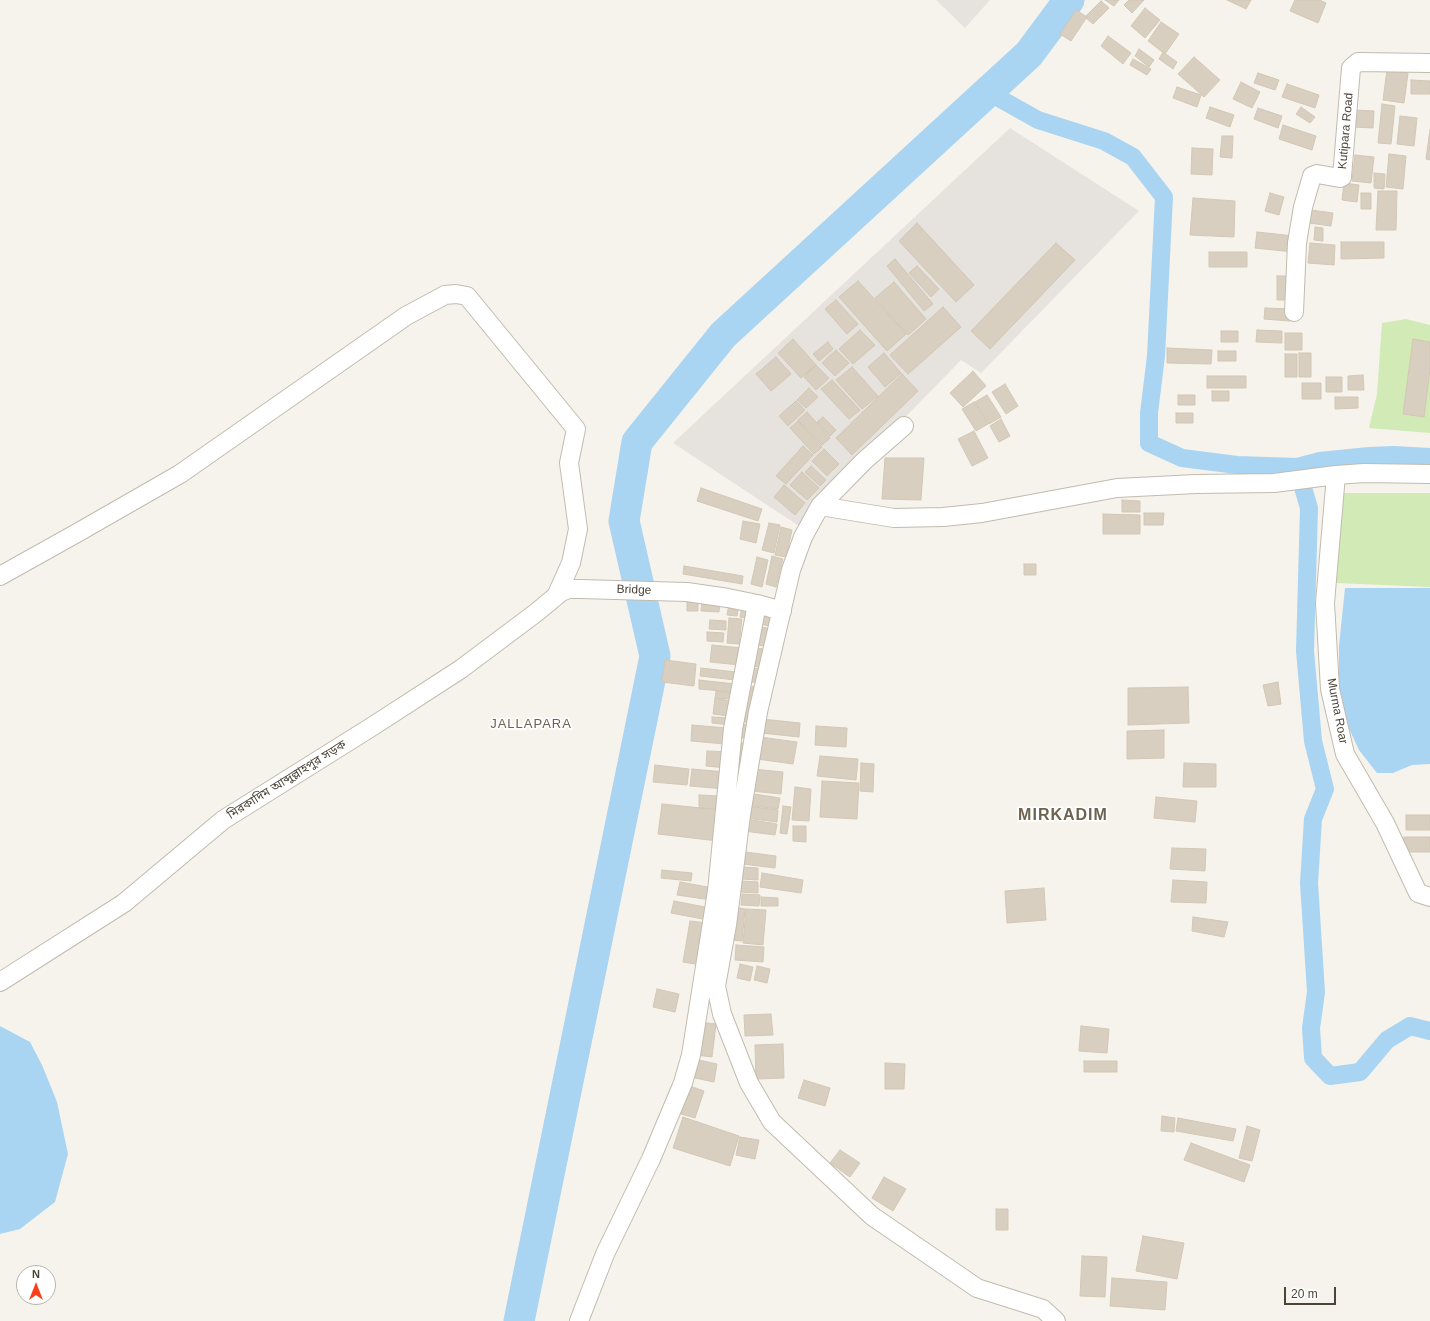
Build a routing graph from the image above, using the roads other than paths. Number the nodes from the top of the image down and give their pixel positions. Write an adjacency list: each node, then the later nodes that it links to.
1 (1430, 63): 2 (street, Kutipara Road)
2 (1294, 312)
3 (904, 426): 6 (street)
4 (1430, 474): 5 (street)
5 (1336, 475): 6 (street); 12 (street, Murma Roar)
6 (820, 506): 11 (street)
7 (0, 576): 9 (street)
8 (580, 588): 9 (street, মিরকাদিম আব্দুল্লাহপুর সড়ক); 10 (street, Bridge)
9 (557, 594): 13 (street, মিরকাদিম আব্দুল্লাহপুর সড়ক)
10 (757, 604): 11 (street, Bridge); 14 (street)
11 (782, 611): 15 (street)
12 (1430, 897)
13 (0, 982)
14 (579, 1321)
15 (1056, 1321)

